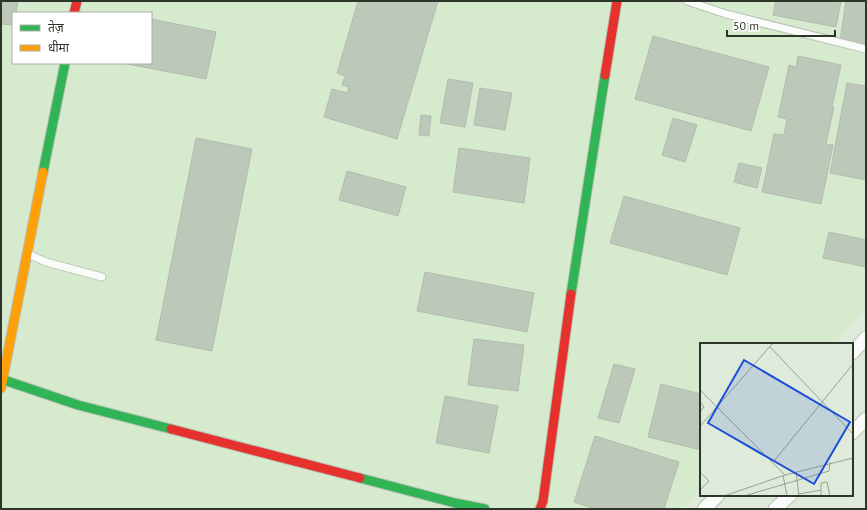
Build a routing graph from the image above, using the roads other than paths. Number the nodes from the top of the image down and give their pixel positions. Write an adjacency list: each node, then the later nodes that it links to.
1 (77, 1): 4 (street)
2 (617, 1): 16 (street)
3 (687, 1): 5 (lane)
4 (74, 12)
5 (866, 49)
6 (65, 64): 7 (street)
7 (28, 254): 8 (lane); 11 (street)
8 (102, 277)
9 (866, 338): 10 (street)
10 (853, 352)
11 (2, 382): 15 (street)
12 (866, 419): 13 (street)
13 (853, 432)
14 (789, 496): 17 (street)
15 (484, 509)
16 (540, 509)
17 (776, 509)

